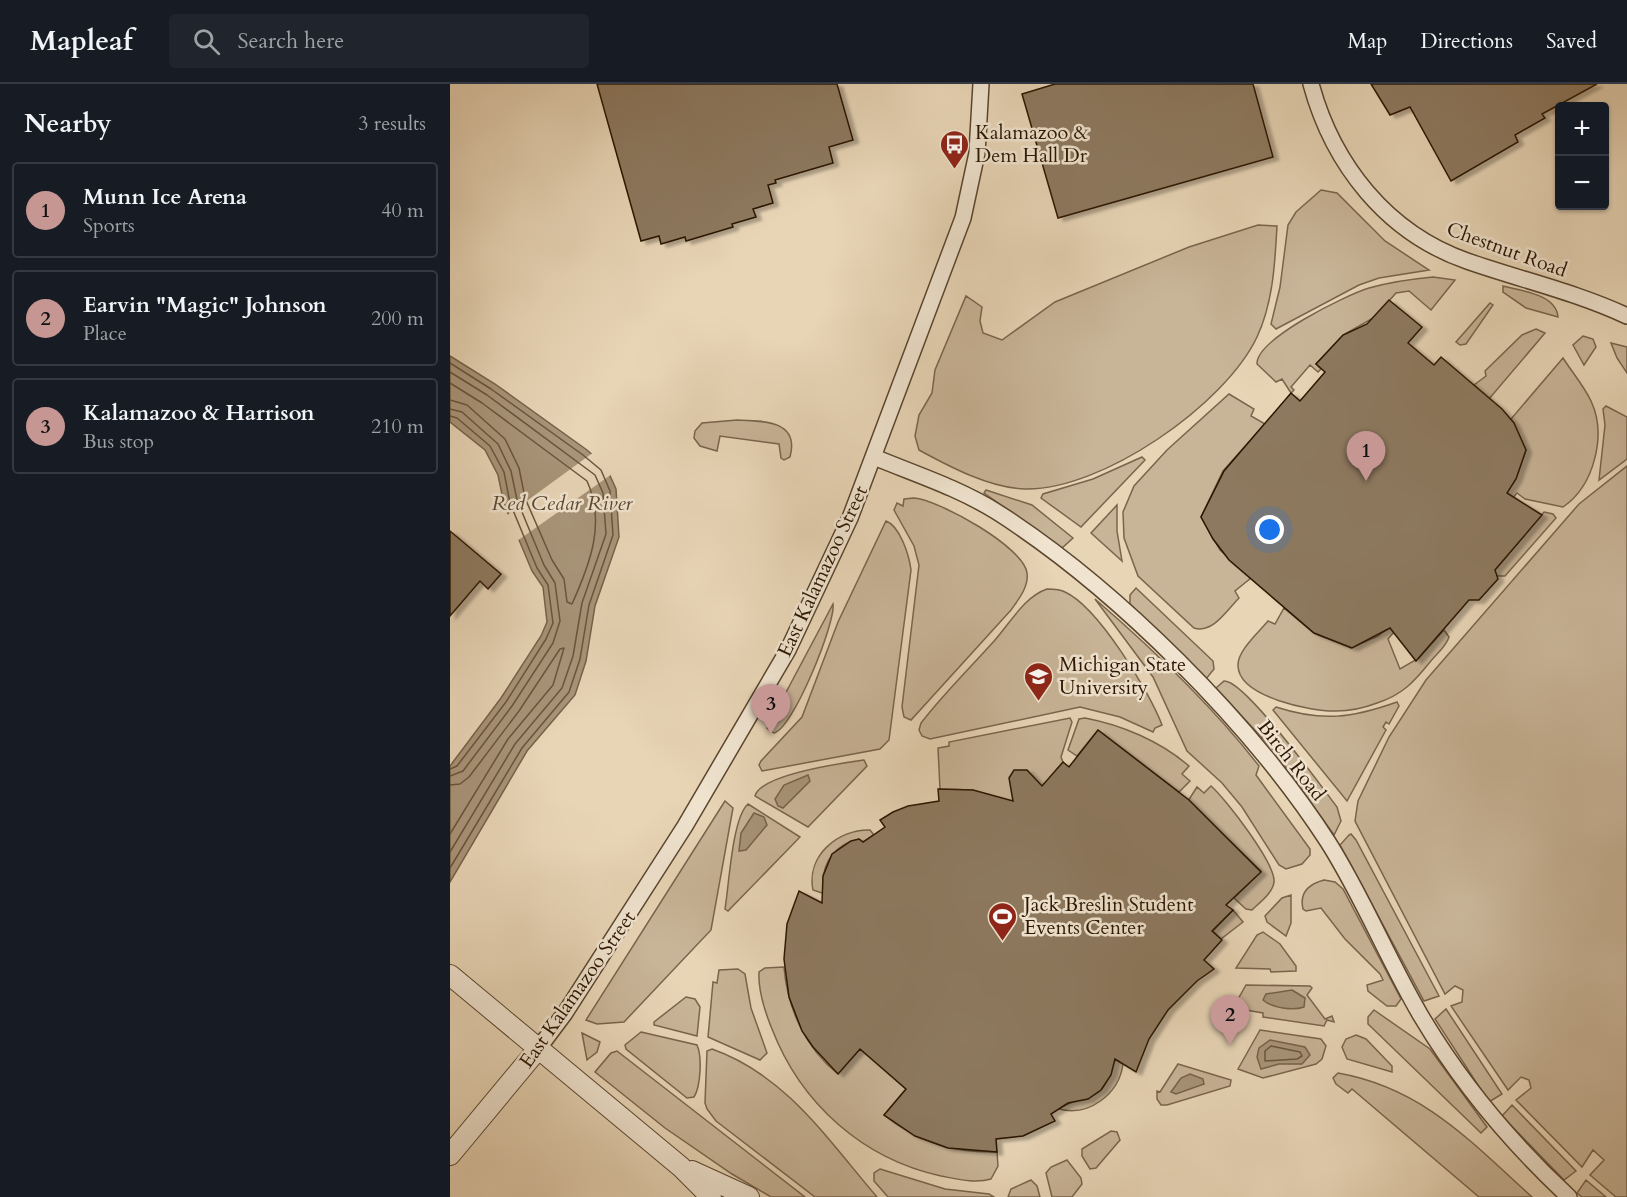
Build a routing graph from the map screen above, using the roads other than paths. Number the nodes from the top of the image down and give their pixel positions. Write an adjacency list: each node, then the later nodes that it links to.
1 (981, 84): 4 (street, East Kalamazoo Street)
2 (1311, 84): 3 (street, Chestnut Road)
3 (1627, 316)
4 (874, 457): 6 (street, East Kalamazoo Street); 11 (street, Birch Road)
5 (450, 975): 6 (street)
6 (538, 1049): 7 (street, East Kalamazoo Street); 8 (street)
7 (450, 1155)
8 (681, 1167): 9 (street); 10 (street)
9 (711, 1197)
10 (749, 1197)
11 (1569, 1197)

